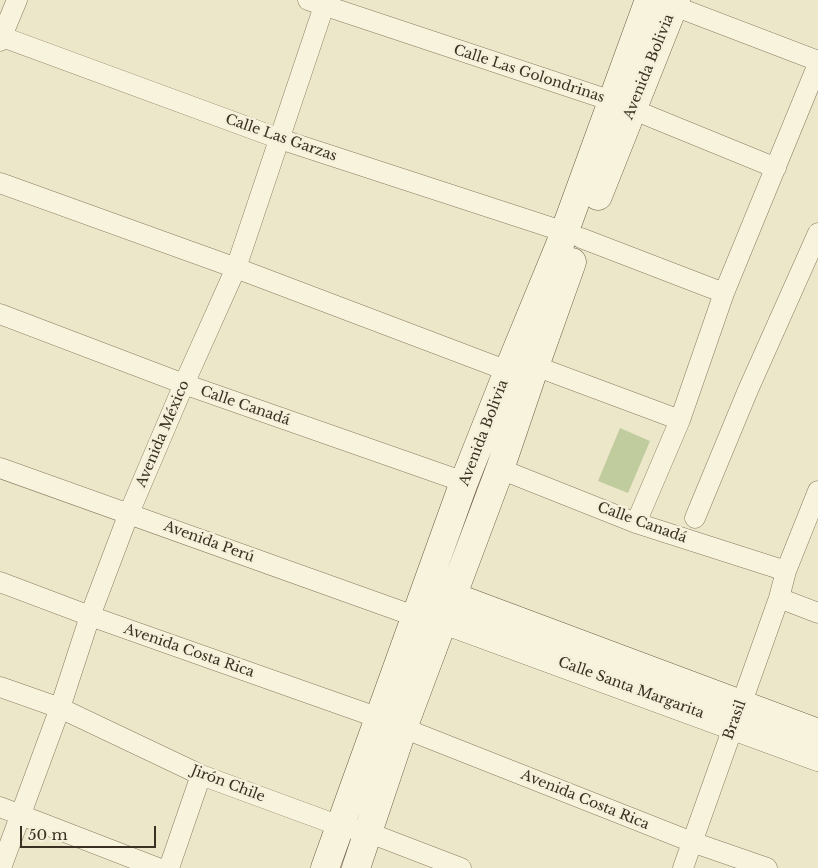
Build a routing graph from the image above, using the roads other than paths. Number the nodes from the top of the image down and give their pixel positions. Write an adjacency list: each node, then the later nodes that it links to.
1 (17, 0): 4 (street)
2 (665, 1): 5 (street); 6 (main road, Avenida Bolivia)
3 (319, 2): 6 (street, Calle Las Golondrinas); 7 (street, Avenida México)
4 (0, 38): 7 (street, Calle Las Garzas)
5 (818, 63): 8 (street)
6 (622, 105): 8 (street, Calle Las Golondrinas); 11 (main road, Avenida Bolivia)
7 (280, 139): 11 (street, Calle Las Garzas); 12 (street, Avenida México)
8 (776, 168): 13 (street)
9 (0, 183): 12 (street)
10 (818, 234): 26 (street)
11 (573, 235): 13 (street, Calle Las Garzas); 15 (main road, Avenida Bolivia); 16 (main road, Avenida Bolivia)
12 (236, 268): 16 (street); 17 (street, Avenida México)
13 (724, 293): 18 (street)
14 (0, 314): 17 (street, Calle Canadá)
15 (535, 366): 18 (street); 20 (main road, Avenida Bolivia)
16 (508, 371): 19 (main road, Avenida Bolivia)
17 (184, 384): 23 (street, Calle Canadá); 25 (street, Avenida México)
18 (680, 420): 27 (street)
19 (483, 432): 20 (main road); 23 (main road, Avenida Bolivia)
20 (509, 441): 22 (main road, Avenida Bolivia)
21 (0, 468): 25 (street, Avenida Perú)
22 (500, 469): 27 (street, Calle Canadá); 31 (main road, Avenida Bolivia)
23 (464, 482): 34 (main road, Avenida Bolivia)
24 (818, 491): 28 (street, Brasil)
25 (129, 513): 33 (street, Avenida México); 34 (street, Avenida Perú)
26 (694, 518)
27 (636, 523): 28 (street, Calle Canadá)
28 (786, 571): 30 (street, Brasil)
29 (0, 582): 33 (street, Avenida Costa Rica)
30 (779, 598): 32 (street); 37 (street, Brasil)
31 (448, 608): 37 (main road, Calle Santa Margarita); 39 (main road, Avenida Bolivia)
32 (818, 613)
33 (90, 616): 36 (street, Avenida México); 38 (street, Avenida Costa Rica)
34 (417, 617): 38 (main road, Avenida Bolivia)
35 (0, 688): 36 (street, Jirón Chile)
36 (60, 708): 42 (street, Jirón Chile); 44 (street, Avenida México)
37 (737, 715): 40 (main road, Calle Santa Margarita); 41 (main road, Calle Santa Margarita); 47 (street, Brasil)
38 (379, 718): 45 (main road, Avenida Bolivia)
39 (404, 728): 46 (main road, Avenida Bolivia); 47 (street, Avenida Costa Rica)
40 (818, 733)
41 (818, 757)
42 (201, 775): 45 (street, Jirón Chile); 50 (street)
43 (0, 806): 44 (street)
44 (21, 814): 48 (street, Avenida México); 49 (street)
45 (340, 826): 46 (street, Jirón Chile); 51 (main road, Avenida Bolivia)
46 (367, 832): 52 (main road, Avenida Bolivia); 53 (street, Jirón Chile)
47 (692, 842): 54 (street, Brasil); 55 (street, Avenida Costa Rica)
48 (1, 868)
49 (158, 868)
50 (169, 868)
51 (324, 868)
52 (356, 868)
53 (460, 868)
54 (683, 868)
55 (767, 868)

